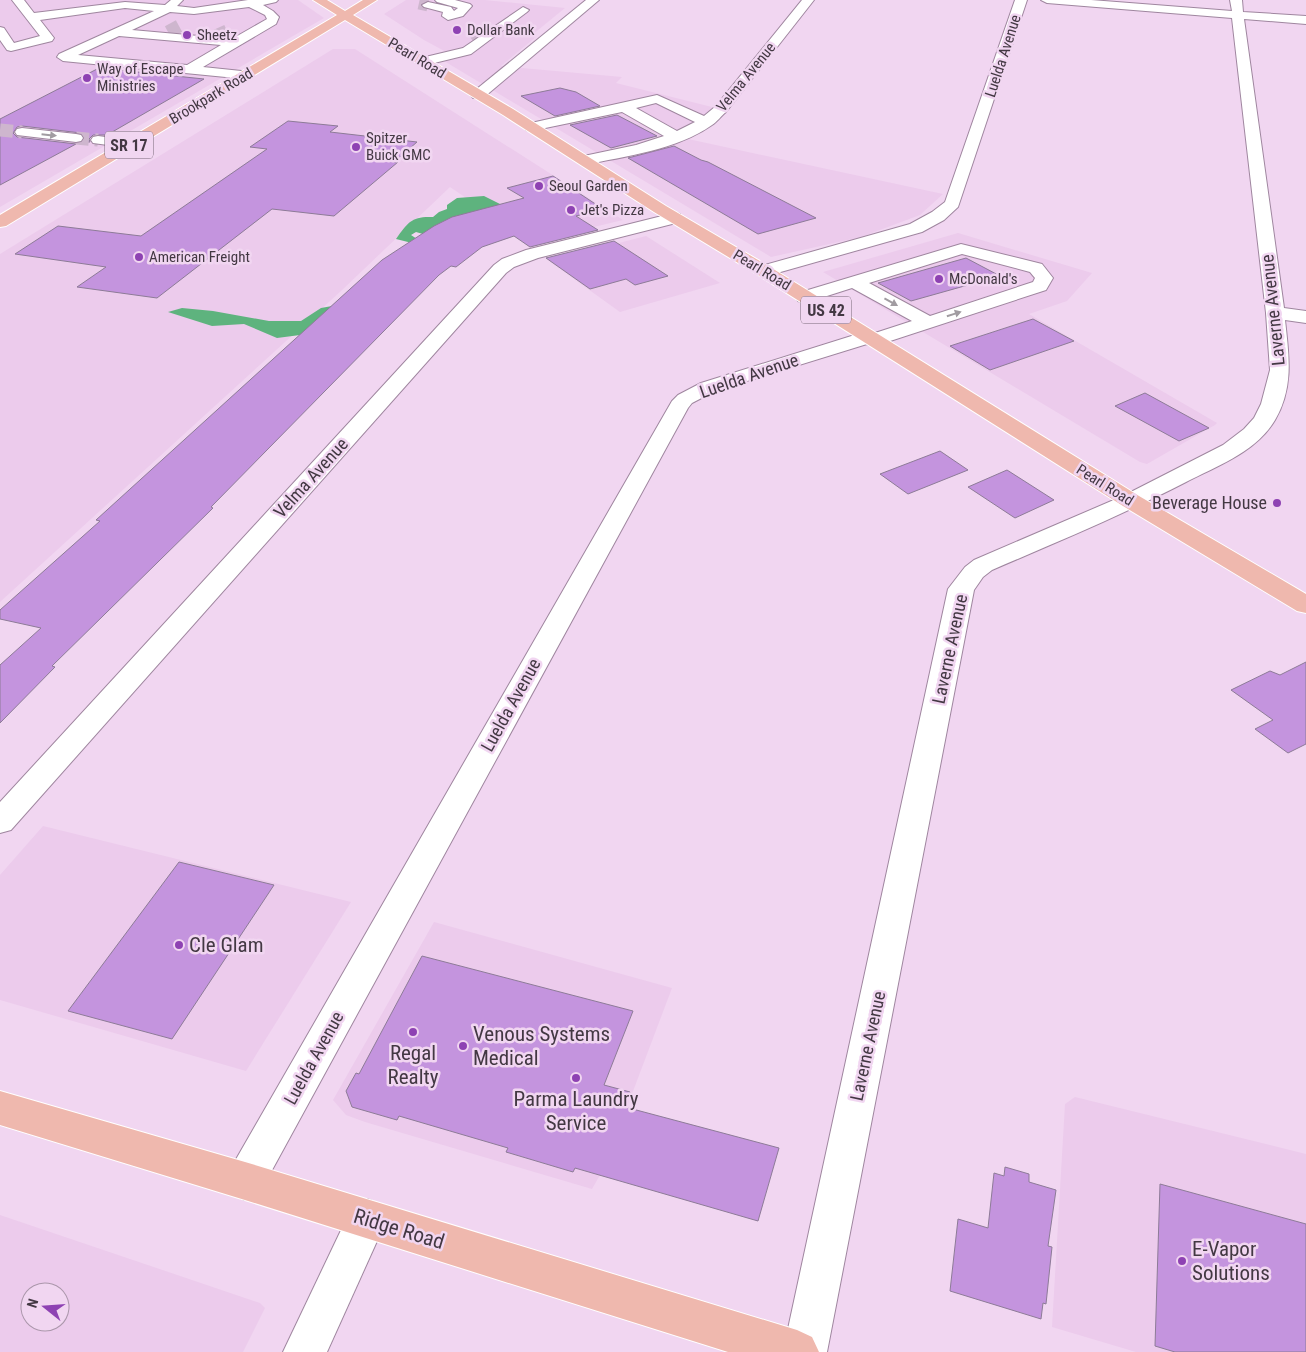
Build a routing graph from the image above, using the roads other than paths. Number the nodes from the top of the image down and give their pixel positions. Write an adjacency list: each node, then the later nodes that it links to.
1 (18, 0): 17 (street)
2 (319, 0): 16 (main road, Pearl Road / US 42)
3 (371, 0): 16 (main road, Brookpark Road / SR 17)
4 (441, 0): 11 (street)
5 (592, 0): 15 (street)
6 (808, 0): 35 (street, Velma Avenue)
7 (1021, 0): 45 (street, Luelda Avenue)
8 (1047, 0): 12 (street)
9 (260, 1): 10 (street); 22 (street)
10 (172, 4): 17 (street); 18 (street)
11 (420, 4)
12 (1237, 7): 19 (street); 49 (street, Laverne Avenue)
13 (504, 8): 20 (street)
14 (562, 13): 15 (street)
15 (576, 14): 27 (street)
16 (344, 16): 30 (main road, Pearl Road / US 42); 32 (main road, Brookpark Road / SR 17)
17 (32, 17): 23 (street)
18 (142, 19): 24 (street); 26 (street)
19 (1306, 20)
20 (507, 22): 29 (street); 29 (street)
21 (233, 28): 22 (street)
22 (257, 30): 28 (street)
23 (0, 31)
24 (116, 31): 26 (street); 31 (street)
25 (536, 33): 27 (street)
26 (178, 34): 28 (street)
27 (551, 34): 33 (street)
28 (234, 43): 31 (street)
29 (456, 54): 30 (street)
30 (422, 62): 33 (main road, Pearl Road / US 42)
31 (189, 69): 32 (street)
32 (246, 75): 41 (main road, Brookpark Road / SR 17)
33 (478, 95): 36 (main road, Pearl Road / US 42)
34 (624, 107): 35 (street); 36 (street); 38 (street)
35 (706, 122): 38 (street, Velma Avenue)
36 (531, 127): 42 (main road, Pearl Road / US 42)
37 (22, 132): 39 (street, one-way to 39)
38 (676, 137): 42 (street, Velma Avenue)
39 (76, 138)
40 (98, 140): 41 (street)
41 (130, 144): 44 (main road, Brookpark Road / SR 17)
42 (584, 160): 43 (main road, Pearl Road / US 42)
43 (674, 218): 45 (main road, Pearl Road / US 42); 55 (street, Velma Avenue)
44 (0, 222)
45 (764, 271): 47 (main road, Pearl Road / US 42)
46 (862, 279): 47 (street); 48 (street); 48 (street, Luelda Avenue); 51 (street, one-way to 51)
47 (805, 297): 52 (main road, Pearl Road / US 42)
48 (982, 305): 51 (street, Luelda Avenue, one-way to 48)
49 (1275, 313): 50 (street); 53 (street, Laverne Avenue)
50 (1306, 317)
51 (928, 322): 52 (street, Luelda Avenue)
52 (871, 338): 53 (main road, Pearl Road / US 42); 57 (street, Luelda Avenue)
53 (1130, 501): 54 (main road, Pearl Road / US 42); 61 (street, Laverne Avenue)
54 (1306, 605)
55 (0, 822)
56 (0, 1108): 57 (main road, Ridge Road)
57 (245, 1181): 58 (main road, Ridge Road)
58 (367, 1219): 59 (street); 60 (main road, Ridge Road)
59 (305, 1352)
60 (797, 1352)
61 (805, 1352)

